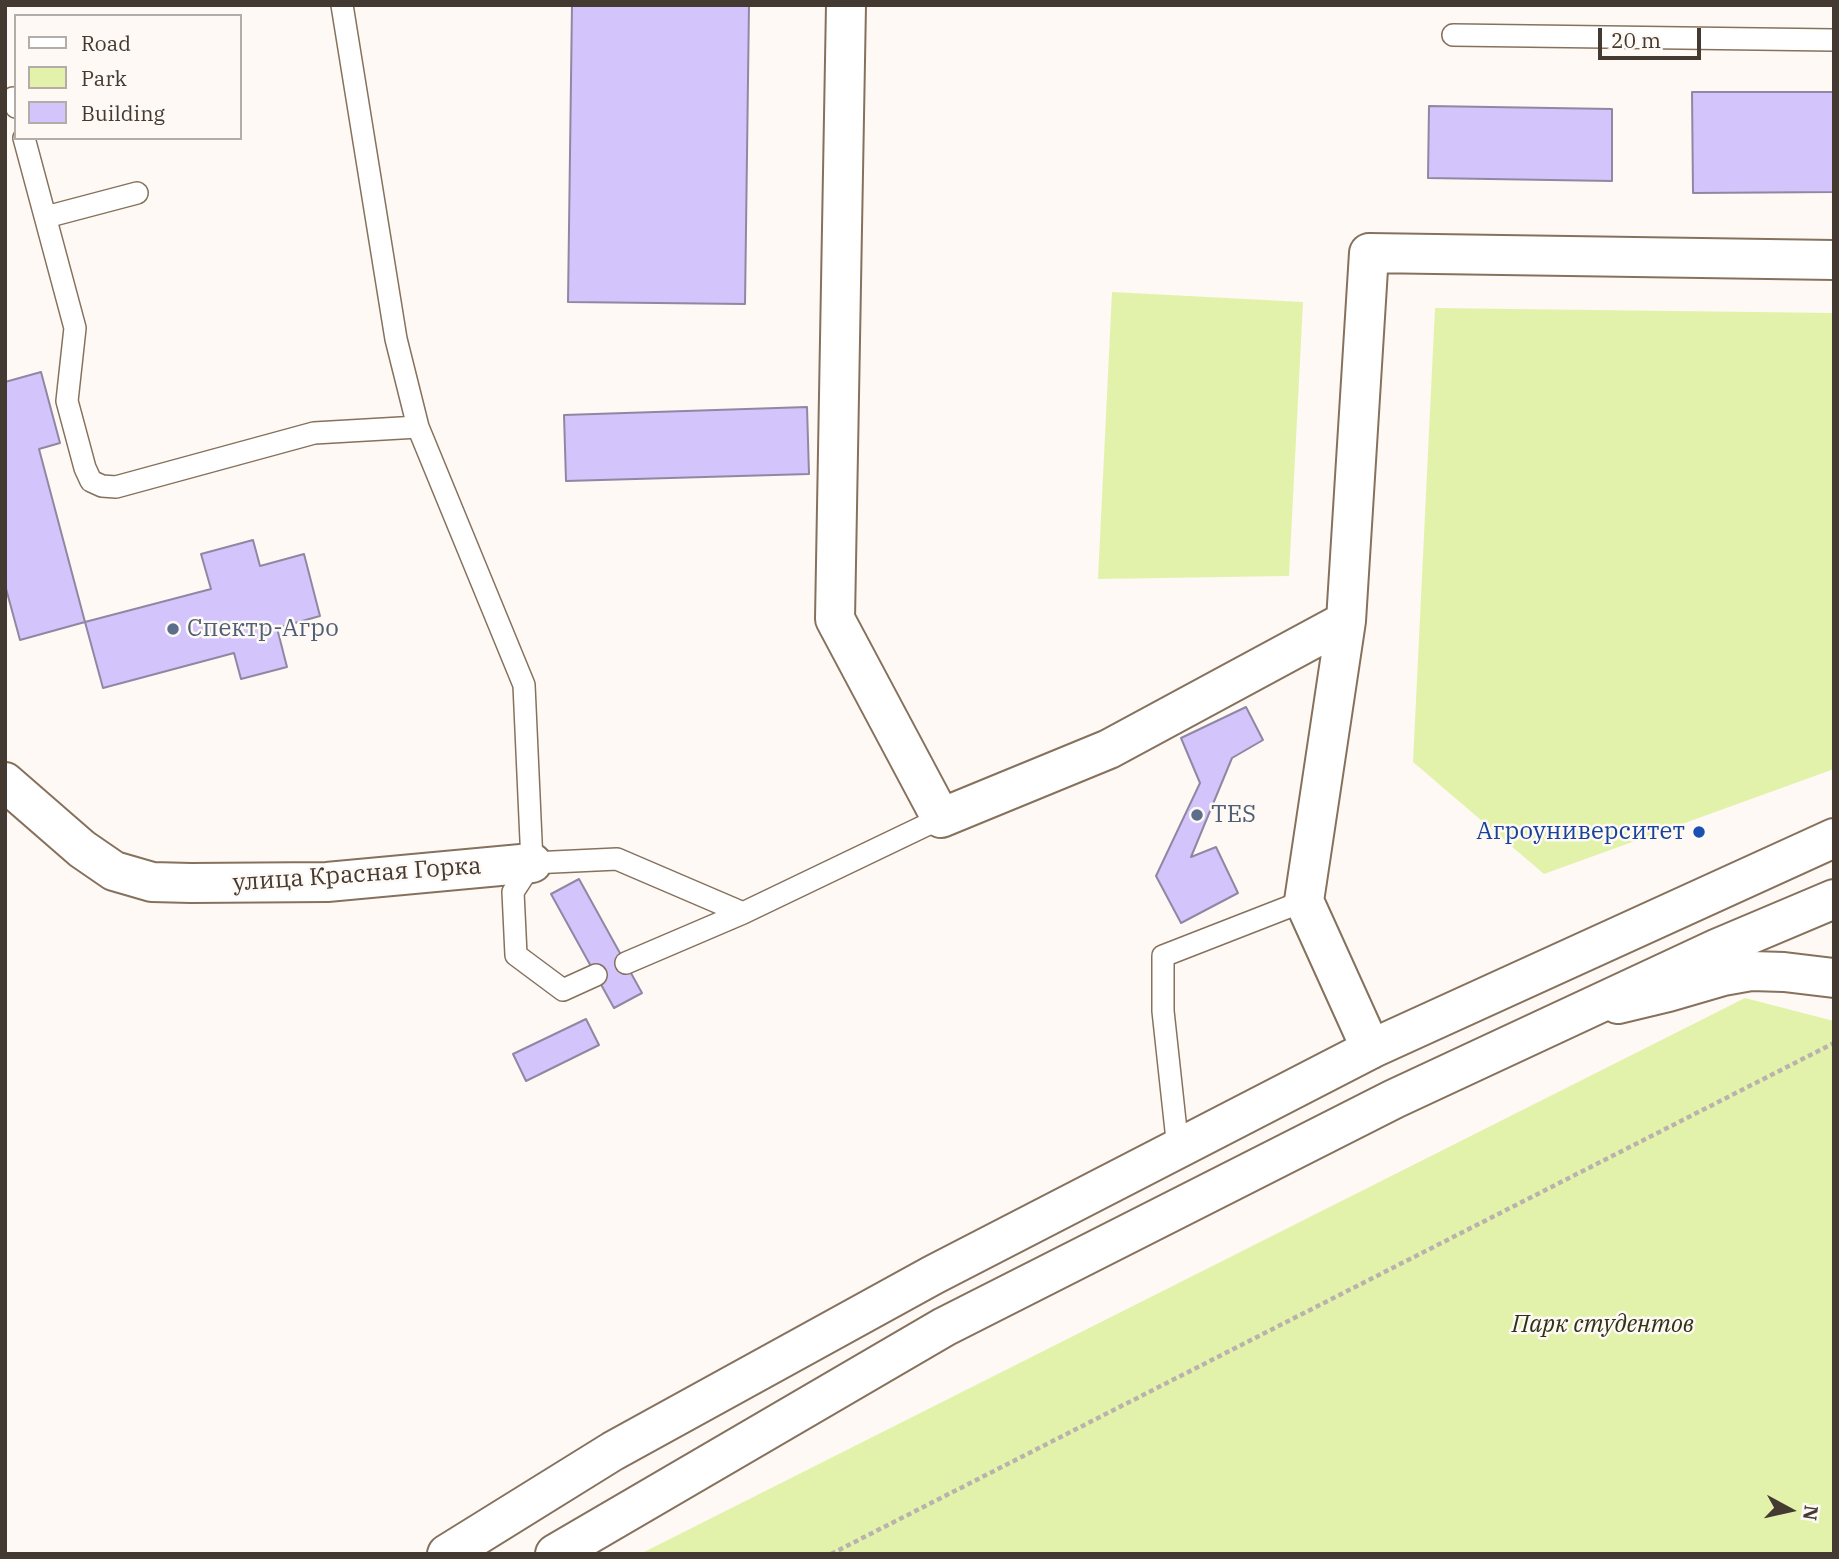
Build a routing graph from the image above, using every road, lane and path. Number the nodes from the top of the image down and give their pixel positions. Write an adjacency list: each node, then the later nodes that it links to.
1 (342, 5): 9 (lane)
2 (846, 5): 12 (street)
3 (1453, 34): 4 (lane)
4 (1834, 40)
5 (25, 140): 7 (lane)
6 (137, 193): 7 (lane)
7 (46, 217): 9 (lane)
8 (1834, 260): 10 (street)
9 (418, 427): 14 (lane)
10 (1346, 621): 12 (street); 16 (street)
11 (5, 782): 14 (street, улица Красная Горка)
12 (941, 817): 17 (lane)
13 (1834, 838): 23 (street)
14 (532, 863): 17 (lane); 19 (lane)
15 (1834, 899): 21 (street)
16 (1304, 901): 23 (street); 24 (lane)
17 (743, 913): 18 (lane)
18 (626, 963)
19 (596, 975)
20 (1834, 978): 21 (street)
21 (1578, 1013): 26 (street)
22 (1834, 1043): 27 (path)
23 (1371, 1049): 24 (street)
24 (1178, 1149): 25 (street)
25 (447, 1554)
26 (555, 1554)
27 (831, 1554)

